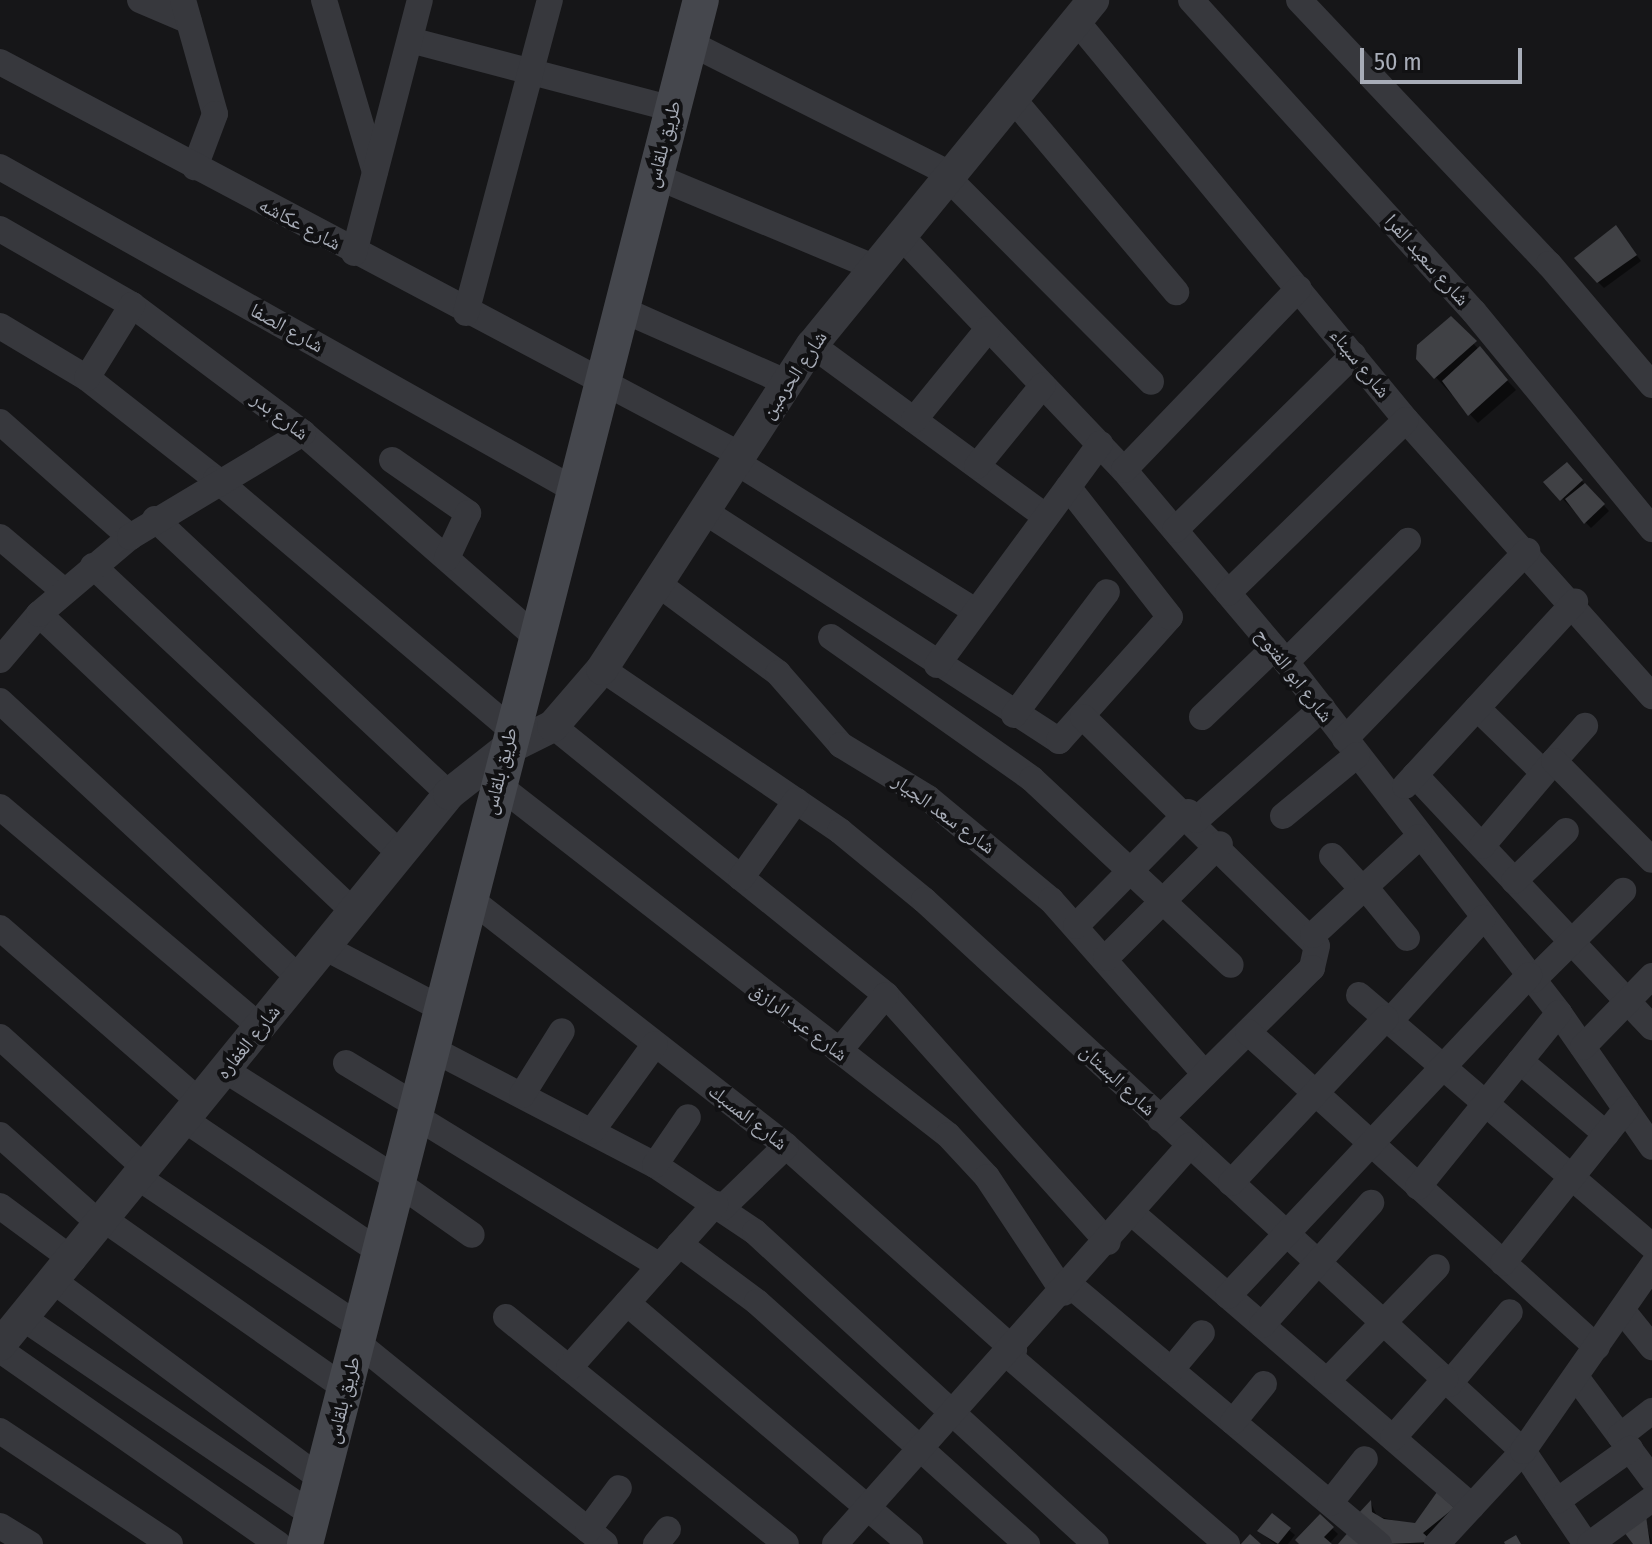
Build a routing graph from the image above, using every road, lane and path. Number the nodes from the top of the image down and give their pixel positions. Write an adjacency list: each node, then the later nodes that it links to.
1 (140, 0): 8 (street)
2 (324, 0): 18 (street)
3 (420, 0): 10 (street)
4 (550, 0): 13 (street)
5 (701, 0): 11 (main road, طريق بلقاس)
6 (1191, 0): 55 (street, شارع سعيد الفرا)
7 (1299, 0): 39 (street)
8 (186, 11): 17 (street)
9 (1085, 12): 14 (street, شارع الحرمين); 25 (street, شارع سيناء)
10 (410, 40): 13 (street); 18 (street)
11 (690, 43): 15 (main road, طريق بلقاس); 20 (street)
12 (0, 62): 17 (street, شارع عكاشه)
13 (531, 72): 15 (street); 29 (street)
14 (1013, 99): 20 (street, شارع الحرمين); 26 (street)
15 (673, 109): 19 (main road, طريق بلقاس)
16 (0, 167): 51 (street, شارع الصفا)
17 (195, 167): 23 (street, شارع عكاشه)
18 (375, 172): 23 (street)
19 (655, 176): 24 (street); 28 (main road, طريق بلقاس)
20 (948, 176): 22 (street, شارع الحرمين); 35 (street)
21 (0, 229): 27 (street, شارع بدر)
22 (899, 234): 24 (street, شارع الحرمين); 31 (street, شارع ابو الفتوح)
23 (354, 253): 29 (street, شارع عكاشه)
24 (871, 266): 32 (street, شارع الحرمين)
25 (1299, 288): 33 (street, شارع سيناء); 48 (street)
26 (1176, 292)
27 (132, 305): 34 (street); 43 (street, شارع بدر)
28 (621, 309): 36 (street); 37 (main road, طريق بلقاس)
29 (466, 313): 37 (street, شارع عكاشه)
30 (0, 326): 34 (street, شارع عبد الرازق)
31 (988, 329): 38 (street, شارع ابو الفتوح); 40 (street)
32 (812, 345): 36 (street, شارع الحرمين); 40 (street)
33 (1353, 355): 41 (street, شارع سيناء); 56 (street)
34 (87, 378): 49 (street, شارع عبد الرازق)
35 (1151, 382)
36 (788, 383): 45 (street, شارع الحرمين)
37 (601, 385): 45 (street, شارع عكاشه); 51 (main road, طريق بلقاس)
38 (1043, 385): 44 (street, شارع ابو الفتوح); 47 (street)
39 (1652, 385)
40 (914, 420): 47 (street)
41 (1406, 420): 60 (street, شارع سيناء); 66 (street)
42 (0, 422): 58 (street)
43 (303, 433): 49 (street); 61 (street, شارع بدر)
44 (1100, 444): 48 (street, شارع ابو الفتوح); 50 (street)
45 (738, 458): 52 (street, شارع الحرمين); 68 (street, شارع عكاشه)
46 (392, 460): 61 (street)
47 (977, 466): 53 (street)
48 (1124, 470): 56 (street, شارع ابو الفتوح)
49 (216, 479): 54 (street); 86 (street, شارع عبد الرازق)
50 (1068, 487): 53 (street); 81 (street)
51 (573, 489): 70 (main road, طريق بلقاس)
52 (704, 511): 63 (street, شارع الحرمين); 74 (street)
53 (1045, 516): 68 (street)
54 (155, 519): 58 (street); 89 (street)
55 (1652, 529)
56 (1175, 530): 66 (street, شارع ابو الفتوح)
57 (0, 537): 64 (street)
58 (130, 537): 62 (street)
59 (1408, 541): 72 (street)
60 (1527, 551): 67 (street, شارع سيناء); 85 (street)
61 (447, 558): 70 (street, شارع بدر)
62 (93, 566): 64 (street); 99 (street)
63 (657, 583): 75 (street, شارع الحرمين); 111 (street, شارع سعد الجيار)
64 (64, 591): 69 (street)
65 (1107, 592): 80 (street)
66 (1228, 593): 72 (street, شارع ابو الفتوح)
67 (1575, 602): 76 (street, شارع سيناء); 79 (street)
68 (975, 611): 74 (street)
69 (39, 614): 73 (street); 109 (street)
70 (535, 636): 86 (main road, طريق بلقاس)
71 (831, 637): 102 (street)
72 (1280, 655): 78 (street, شارع ابو الفتوح); 82 (street)
73 (0, 660)
74 (937, 665): 80 (street)
75 (602, 669): 83 (street, شارع الحرمين); 90 (street, شارع البستان)
76 (1652, 696)
77 (0, 701): 121 (street)
78 (1322, 708): 85 (street, شارع ابو الفتوح); 93 (street)
79 (1477, 708): 87 (street); 88 (street)
80 (1014, 715): 81 (street)
81 (1083, 717): 93 (street)
82 (1202, 717)
83 (553, 726): 86 (street, شارع الحرمين); 103 (street)
84 (1585, 726): 87 (street)
85 (1351, 747): 91 (street, شارع ابو الفتوح); 94 (street)
86 (504, 754): 89 (street, شارع الغفاره); 107 (main road, طريق بلقاس); 136 (street, شارع عبد الرازق)
87 (1547, 765): 98 (street); 101 (street)
88 (1415, 775): 91 (street); 98 (street)
89 (449, 794): 99 (street, شارع الغفاره)
90 (796, 801): 103 (street); 149 (street, شارع البستان)
91 (1392, 801): 96 (street, شارع ابو الفتوح)
92 (0, 807): 128 (street)
93 (1192, 816): 97 (street); 102 (street)
94 (1283, 816)
95 (1566, 831): 104 (street)
96 (1419, 837): 105 (street); 110 (street, شارع ابو الفتوح)
97 (1220, 844): 108 (street); 113 (street)
98 (1482, 846): 104 (street)
99 (400, 853): 109 (street, شارع الغفاره)
100 (1332, 856): 105 (street)
101 (1652, 860)
102 (1131, 870): 108 (street); 111 (street)
103 (741, 878): 122 (street)
104 (1514, 881): 115 (street)
105 (1364, 888): 113 (street); 114 (street)
106 (1623, 891): 115 (street)
107 (469, 898): 125 (main road, طريق بلقاس); 133 (street, شارع المسبك)
108 (1164, 900): 117 (street); 118 (street)
109 (353, 911): 116 (street, شارع الغفاره)
110 (1483, 918): 120 (street, شارع ابو الفتوح); 127 (street)
111 (1076, 926): 117 (street, شارع سعد الجيار)
112 (0, 928): 146 (street)
113 (1313, 935): 131 (street)
114 (1407, 938)
115 (1572, 942): 120 (street); 124 (street)
116 (324, 947): 121 (street, شارع الغفاره); 125 (street)
117 (1106, 958): 141 (street, شارع سعد الجيار)
118 (1231, 965)
119 (1652, 976): 124 (street)
120 (1531, 977): 126 (street, شارع ابو الفتوح); 139 (street)
121 (299, 978): 128 (street, شارع الغفاره)
122 (886, 995): 136 (street); 170 (street)
123 (1359, 995): 127 (street)
124 (1628, 1001): 129 (street); 134 (street)
125 (442, 1009): 135 (main road, طريق بلقاس)
126 (1559, 1013): 134 (street, شارع ابو الفتوح); 137 (street)
127 (1388, 1019): 139 (street); 142 (street)
128 (260, 1027): 140 (street, شارع الغفاره)
129 (1652, 1027)
130 (562, 1031): 143 (street)
131 (1248, 1032): 141 (street); 142 (street)
132 (0, 1037): 158 (street)
133 (655, 1044): 150 (street); 154 (street, شارع المسبك)
134 (1583, 1047): 145 (street, شارع ابو الفتوح)
135 (432, 1049): 143 (street); 147 (main road, طريق بلقاس)
136 (839, 1051): 180 (street, شارع عبد الرازق)
137 (1520, 1061): 144 (street); 151 (street)
138 (346, 1063): 147 (street)
139 (1443, 1067): 144 (street); 153 (street)
140 (225, 1070): 146 (street, شارع الغفاره); 160 (street)
141 (1205, 1074): 149 (street)
142 (1315, 1093): 153 (street); 161 (street)
143 (522, 1095): 150 (street)
144 (1486, 1104): 159 (street); 162 (street)
145 (1626, 1109): 151 (street); 156 (street, شارع ابو الفتوح)
146 (192, 1111): 158 (street, شارع الغفاره); 173 (street)
147 (416, 1111): 160 (main road, طريق بلقاس); 176 (street)
148 (688, 1117): 157 (street)
149 (1160, 1119): 155 (street, شارع البستان)
150 (592, 1131): 157 (street)
151 (1606, 1134): 159 (street)
152 (0, 1135): 167 (street)
153 (1371, 1144): 162 (street); 168 (street)
154 (786, 1146): 165 (street); 194 (street, شارع المسبك)
155 (1189, 1146): 161 (street, شارع البستان); 166 (street)
156 (1652, 1147)
157 (655, 1165): 165 (street)
158 (143, 1173): 167 (street, شارع الغفاره); 190 (street)
159 (1572, 1177): 172 (street); 175 (street)
160 (398, 1181): 169 (street); 173 (main road, طريق بلقاس)
161 (1231, 1183): 168 (street, شارع البستان)
162 (1418, 1187): 175 (street)
163 (1371, 1203): 174 (street)
164 (0, 1206): 179 (street)
165 (718, 1206): 171 (street); 203 (street)
166 (1132, 1213): 170 (street); 181 (street)
167 (103, 1222): 179 (street, شارع الغفاره); 201 (street)
168 (1286, 1234): 174 (street, شارع البستان); 181 (street)
169 (472, 1235)
170 (1108, 1242): 180 (street)
171 (679, 1244): 176 (street); 208 (street)
172 (1652, 1246)
173 (380, 1252): 190 (main road, طريق بلقاس)
174 (1317, 1263): 187 (street, شارع البستان); 188 (street)
175 (1503, 1263): 191 (street)
176 (660, 1266): 182 (street)
177 (1652, 1266): 183 (street)
178 (1437, 1267): 187 (street)
179 (64, 1271): 186 (street, شارع الغفاره); 212 (street)
180 (1068, 1289): 194 (street); 196 (street, شارع عبد الرازق)
181 (1228, 1296): 188 (street)
182 (627, 1303): 195 (street); 217 (street)
183 (1622, 1310): 191 (street); 192 (street)
184 (1510, 1312): 199 (street)
185 (506, 1317): 195 (street)
186 (23, 1318): 193 (street, شارع الغفاره); 220 (street)
187 (1383, 1323): 198 (street); 199 (street, شارع البستان)
188 (1262, 1325): 198 (street)
189 (1202, 1333): 196 (street)
190 (360, 1335): 201 (main road, طريق بلقاس); 221 (street)
191 (1597, 1347): 197 (street)
192 (1652, 1347)
193 (0, 1348): 225 (street)
194 (1011, 1353): 203 (street); 231 (street, شارع المسبك)
195 (569, 1368): 226 (street)
196 (1171, 1370): 204 (street, شارع عبد الرازق)
197 (1576, 1377): 207 (street); 209 (street)
198 (1327, 1381): 206 (street)
199 (1447, 1381): 206 (street); 209 (street, شارع البستان)
200 (1264, 1384): 204 (street)
201 (346, 1389): 212 (main road, طريق بلقاس)
202 (1652, 1411): 207 (street)
203 (950, 1417): 208 (street); 230 (street)
204 (1233, 1422): 216 (street, شارع عبد الرازق)
205 (0, 1431): 224 (street)
206 (1393, 1438): 218 (street)
207 (1625, 1442): 211 (street); 215 (street)
208 (919, 1449): 217 (street); 229 (street)
209 (1523, 1451): 215 (street, شارع البستان); 218 (street)
210 (1365, 1459): 216 (street)
211 (1652, 1479)
212 (323, 1480): 220 (main road, طريق بلقاس)
213 (619, 1488): 221 (street)
214 (1652, 1499): 222 (street)
215 (1557, 1501): 222 (street, شارع البستان)
216 (1330, 1503): 232 (street, شارع عبد الرازق)
217 (867, 1504): 227 (street); 228 (street)
218 (1472, 1506): 233 (street)
219 (0, 1526): 223 (street)
220 (309, 1530)
221 (597, 1537)
222 (1582, 1542)
223 (30, 1544)
224 (170, 1544)
225 (278, 1544)
226 (786, 1544)
227 (835, 1544)
228 (910, 1544)
229 (1027, 1544)
230 (1096, 1544)
231 (1227, 1544)
232 (1379, 1544)
233 (1437, 1544)

